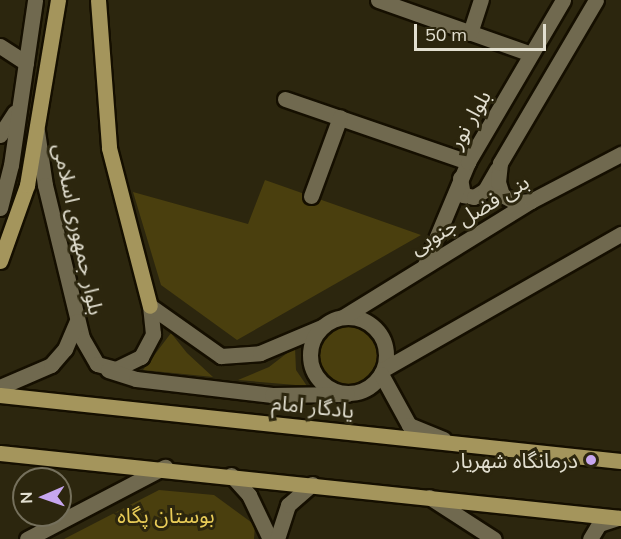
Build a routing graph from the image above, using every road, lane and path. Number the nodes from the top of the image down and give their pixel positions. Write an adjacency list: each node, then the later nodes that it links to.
1 (35, 0): 11 (main road)
2 (98, 0): 27 (main road)
3 (378, 0): 8 (main road)
4 (481, 0): 8 (main road)
5 (563, 0): 10 (main road, بلوار نور)
6 (596, 0): 19 (main road)
7 (58, 4): 15 (main road)
8 (470, 33): 10 (main road)
9 (0, 46): 11 (main road)
10 (531, 54): 18 (main road, بلوار نور)
11 (26, 63): 13 (main road)
12 (285, 99): 14 (main road)
13 (20, 102): 16 (main road); 23 (main road)
14 (340, 117): 18 (main road); 21 (main road)
15 (37, 128): 25 (main road); 29 (main road, بلوار جمهوری اسلامی)
16 (0, 135)
17 (621, 154): 22 (main road, بنی فضل جنوبی)
18 (468, 162): 20 (main road, بلوار نور)
19 (500, 163): 20 (main road); 22 (main road)
20 (460, 178): 26 (main road, بلوار نور)
21 (311, 196)
22 (531, 201): 26 (main road, بنی فضل جنوبی)
23 (0, 208)
24 (621, 234): 32 (main road)
25 (0, 261)
26 (424, 266): 28 (main road, بنی فضل جنوبی)
27 (150, 306): 30 (main road); 31 (main road)
28 (343, 317): 30 (main road); 32 (main road)
29 (77, 321): 31 (main road, بلوار جمهوری اسلامی); 33 (main road)
30 (322, 327): 34 (main road)
31 (105, 369): 34 (main road)
32 (382, 372): 34 (main road); 36 (main road)
33 (0, 387)
34 (347, 394)
35 (0, 395): 36 (main road, یادگار امام)
36 (446, 440): 38 (main road, یادگار امام)
37 (0, 453): 39 (main road)
38 (620, 457)
39 (165, 467): 40 (main road); 44 (main road)
40 (231, 475): 41 (main road); 45 (main road)
41 (312, 484): 42 (main road); 46 (main road)
42 (429, 497): 43 (main road); 47 (main road)
43 (620, 518): 48 (main road)
44 (27, 539)
45 (270, 539)
46 (277, 539)
47 (494, 539)
48 (590, 539)

